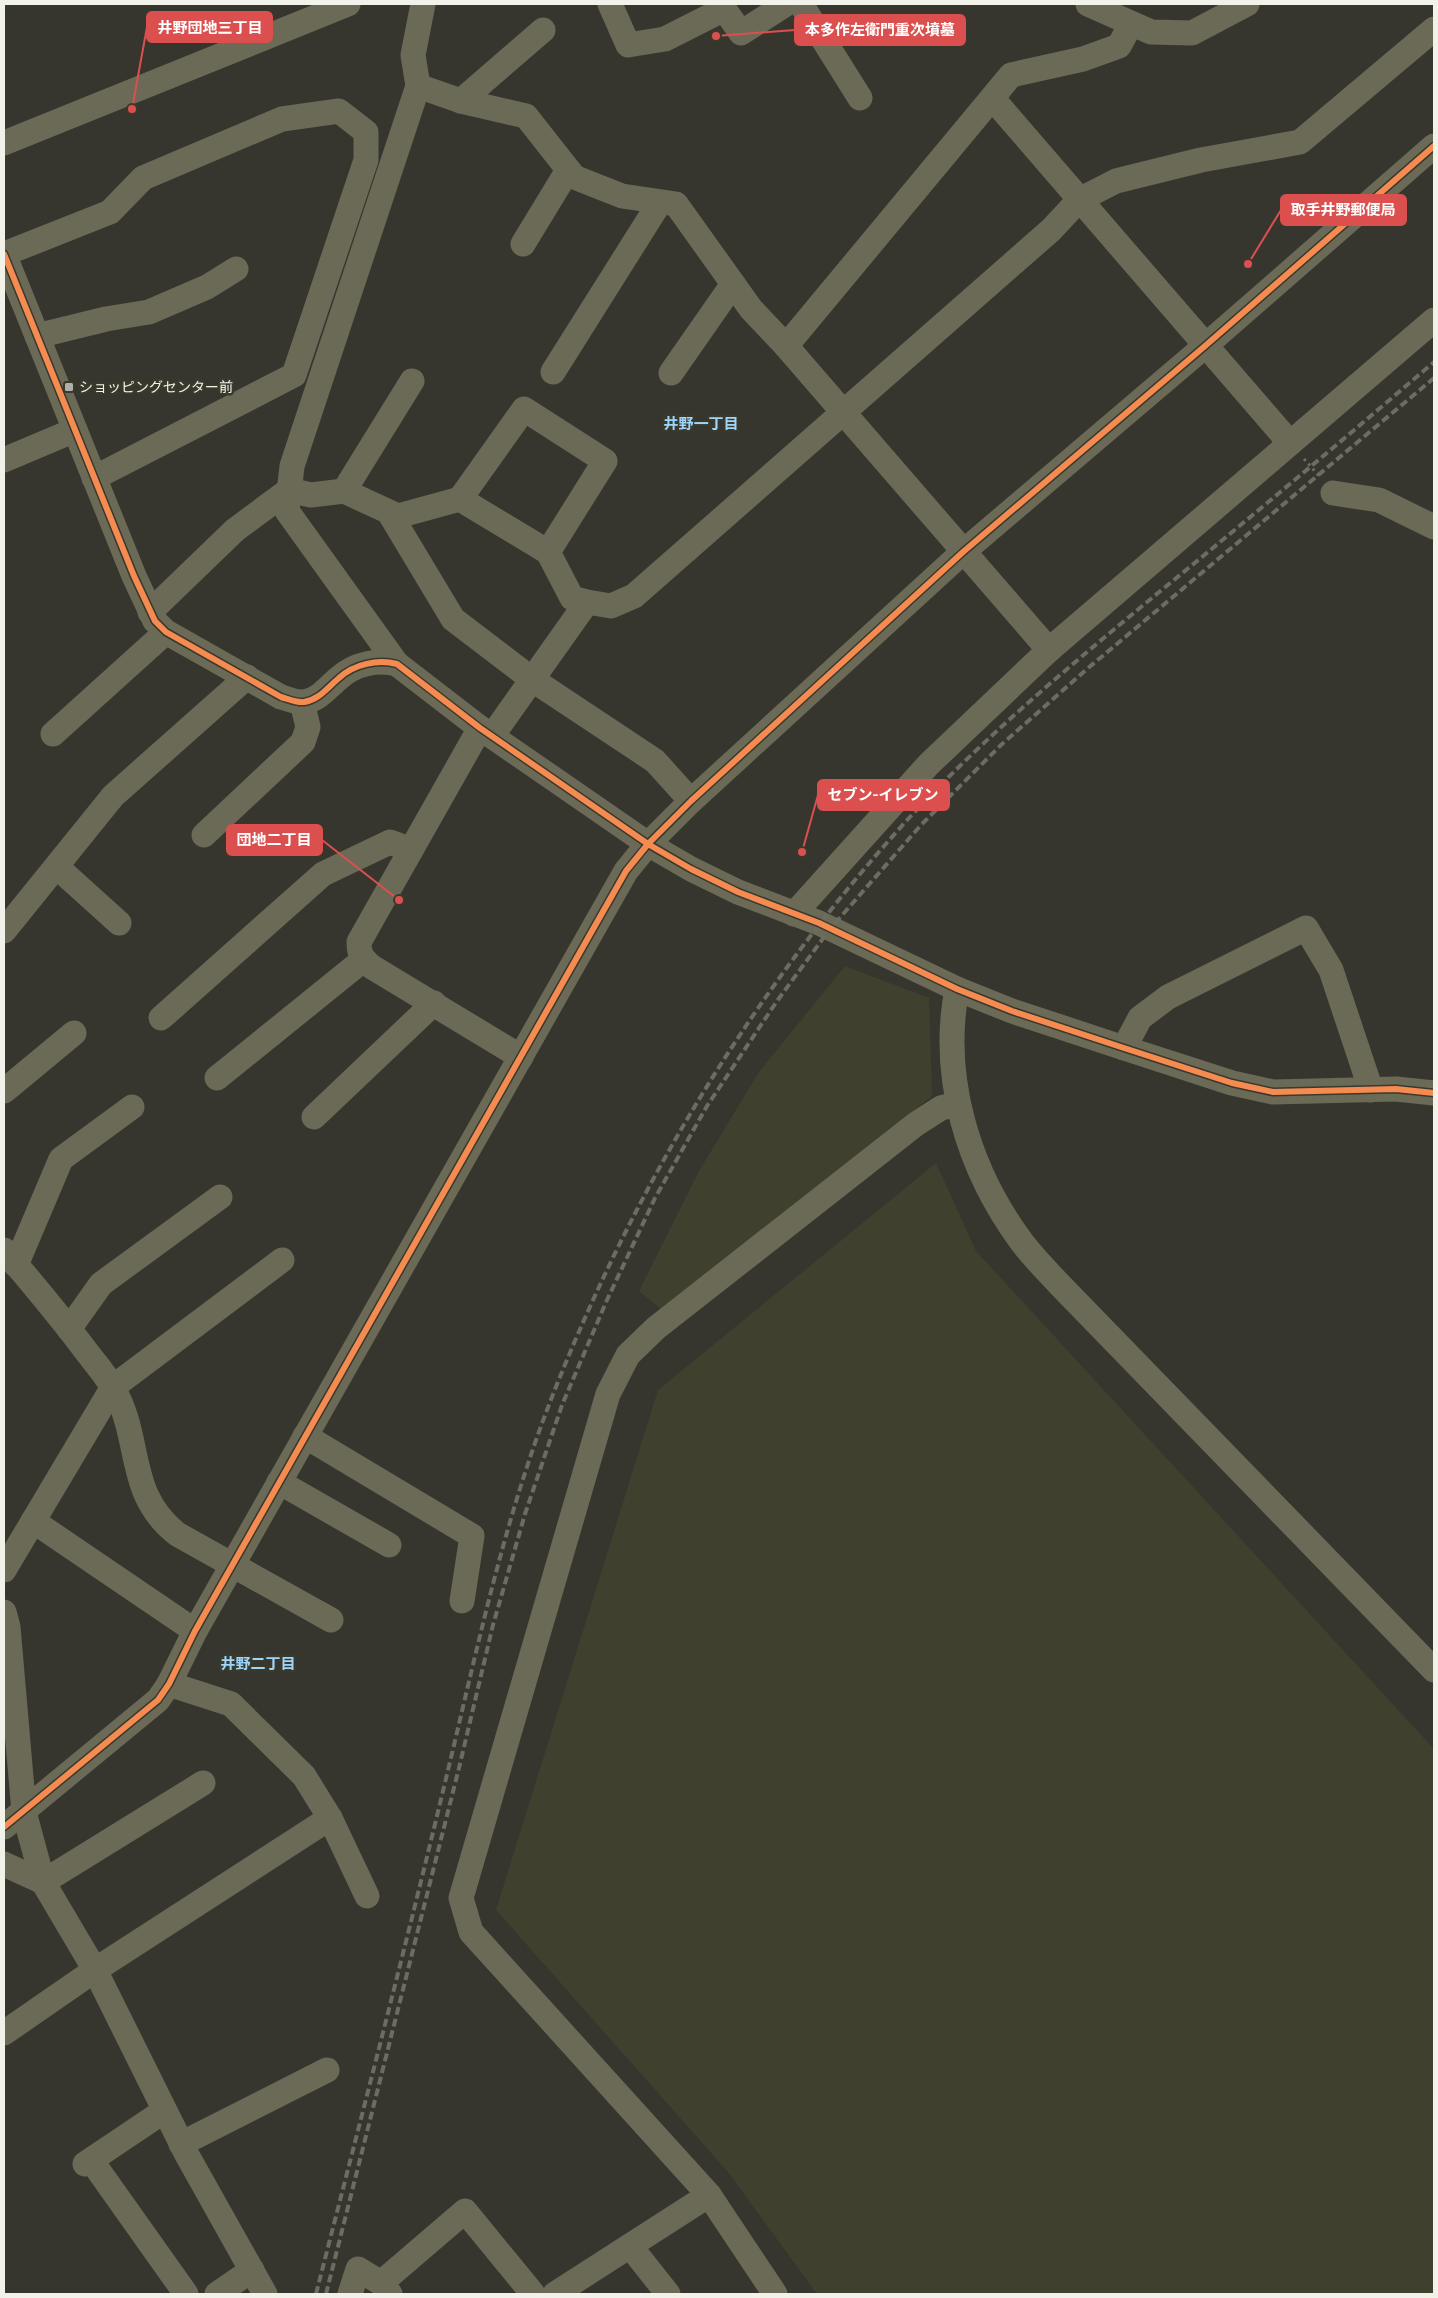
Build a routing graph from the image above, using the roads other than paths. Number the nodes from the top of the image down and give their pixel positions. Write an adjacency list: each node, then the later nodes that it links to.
1 (348, 4): 15 (street)
2 (423, 4): 11 (street)
3 (610, 4): 4 (street)
4 (786, 4)
5 (801, 4): 12 (street)
6 (1088, 4): 8 (street)
7 (1247, 4): 8 (street)
8 (1132, 24): 13 (street)
9 (1434, 29): 18 (street)
10 (544, 30): 14 (street)
11 (418, 86): 14 (street); 36 (street)
12 (860, 98)
13 (993, 99): 18 (street); 26 (street)
14 (461, 101): 17 (street)
15 (4, 143)
16 (1434, 146): 27 (street)
17 (568, 170): 19 (street); 20 (street)
18 (1078, 200): 27 (street); 31 (street)
19 (660, 202): 23 (street); 28 (street)
20 (523, 244)
21 (4, 254): 25 (street); 35 (street)
22 (236, 269): 25 (street)
23 (733, 284): 26 (street); 29 (street)
24 (1434, 320): 33 (street)
25 (37, 336): 32 (street)
26 (786, 346): 31 (street)
27 (1206, 346): 33 (street); 43 (street)
28 (552, 372)
29 (671, 373)
30 (412, 381): 37 (street)
31 (842, 412): 43 (street); 44 (street)
32 (75, 430): 34 (street); 35 (street)
33 (1290, 443): 47 (street)
34 (4, 460)
35 (94, 478): 45 (street)
36 (288, 490): 37 (street); 45 (street); 48 (street)
37 (344, 491): 40 (street)
38 (1333, 493): 41 (street)
39 (460, 499): 40 (street); 42 (street); 42 (street)
40 (390, 514): 50 (street)
41 (1434, 527)
42 (548, 552): 44 (street)
43 (963, 552): 47 (street); 54 (street)
44 (587, 602): 50 (street)
45 (150, 612): 46 (street)
46 (166, 632): 49 (street); 53 (street)
47 (1049, 650): 59 (street)
48 (397, 664): 51 (street); 52 (street)
49 (246, 677): 51 (street); 58 (street)
50 (533, 680): 52 (street); 54 (street)
51 (302, 702): 55 (street)
52 (486, 732): 56 (street); 57 (street)
53 (53, 734)
54 (691, 801): 56 (street)
55 (204, 835)
56 (648, 844): 59 (street); 68 (street)
57 (411, 850): 62 (street); 65 (street)
58 (57, 866): 60 (street); 61 (street)
59 (794, 914): 63 (street)
60 (119, 924)
61 (4, 931)
62 (363, 960): 64 (street); 69 (street)
63 (957, 989): 67 (street); 73 (street)
64 (434, 1003): 68 (street); 75 (street)
65 (161, 1018)
66 (74, 1033): 71 (street)
67 (1124, 1048): 72 (street); 72 (street)
68 (521, 1056): 81 (street)
69 (217, 1078)
70 (1431, 1089): 72 (street)
71 (4, 1090)
72 (1371, 1090)
73 (957, 1104): 91 (street); 105 (street)
74 (132, 1107): 77 (street)
75 (314, 1116)
76 (220, 1197): 79 (street)
77 (10, 1258): 79 (street)
78 (282, 1260): 80 (street)
79 (69, 1329): 80 (street)
80 (113, 1387): 83 (street); 85 (street)
81 (305, 1436): 82 (street); 87 (street)
82 (279, 1482): 84 (street); 85 (street)
83 (33, 1521): 86 (street); 90 (street)
84 (389, 1545)
85 (232, 1564): 89 (street); 90 (street)
86 (4, 1570)
87 (462, 1601)
88 (4, 1612): 94 (street)
89 (331, 1620)
90 (194, 1631): 92 (street)
91 (1434, 1670)
92 (169, 1684): 94 (street); 95 (street)
93 (203, 1784): 98 (street)
94 (24, 1812): 96 (street); 98 (street)
95 (330, 1818): 99 (street); 100 (street)
96 (4, 1827)
97 (4, 1864): 98 (street)
98 (43, 1882): 100 (street)
99 (367, 1896)
100 (94, 1970): 101 (street); 103 (street)
101 (4, 2033)
102 (327, 2070): 104 (street)
103 (164, 2111): 104 (street); 109 (street)
104 (181, 2144): 107 (street)
105 (708, 2195): 106 (street); 116 (street)
106 (630, 2246): 114 (street); 115 (street)
107 (252, 2270): 110 (street); 111 (street)
108 (386, 2289): 112 (street); 113 (street)
109 (186, 2294)
110 (216, 2294)
111 (265, 2294)
112 (350, 2294)
113 (533, 2294)
114 (555, 2294)
115 (668, 2294)
116 (775, 2294)

